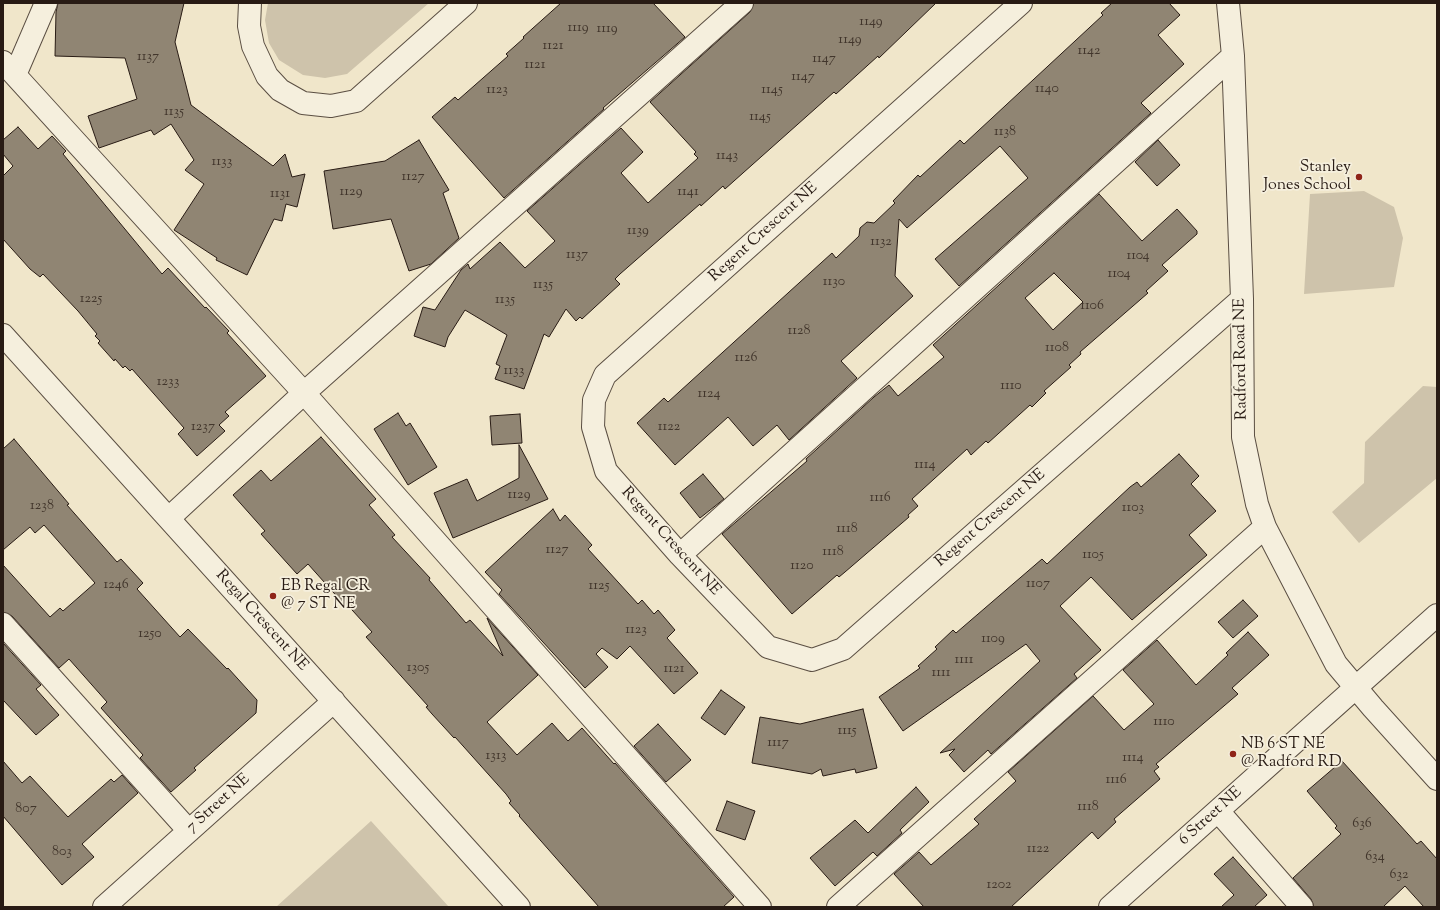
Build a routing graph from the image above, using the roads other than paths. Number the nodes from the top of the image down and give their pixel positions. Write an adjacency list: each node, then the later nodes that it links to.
1 (46, 3): 8 (street)
2 (250, 3): 3 (street)
3 (466, 3)
4 (742, 3): 11 (street)
5 (1020, 3): 14 (street, Regent Crescent NE)
6 (1228, 3): 7 (street, Radford Road NE)
7 (1233, 56): 9 (street, Radford Road NE); 14 (street)
8 (9, 69): 11 (street)
9 (1242, 299): 13 (street, Radford Road NE); 14 (street, Regent Crescent NE)
10 (3, 335): 12 (street, Regal Crescent NE)
11 (304, 393): 12 (street); 24 (street)
12 (169, 518): 18 (street, Regal Crescent NE)
13 (1265, 527): 17 (street, Radford Road NE); 25 (street)
14 (680, 554)
15 (1437, 615): 17 (street, 6 Street NE)
16 (3, 624): 21 (street)
17 (1356, 688): 19 (street, Radford Road NE); 20 (street, 6 Street NE)
18 (334, 701): 21 (street, 7 Street NE); 23 (street, Regal Crescent NE)
19 (1437, 779)
20 (1218, 811): 26 (street, 6 Street NE); 27 (street)
21 (189, 831): 22 (street, 7 Street NE)
22 (104, 907)
23 (519, 907)
24 (760, 907)
25 (838, 907)
26 (1110, 907)
27 (1302, 907)

